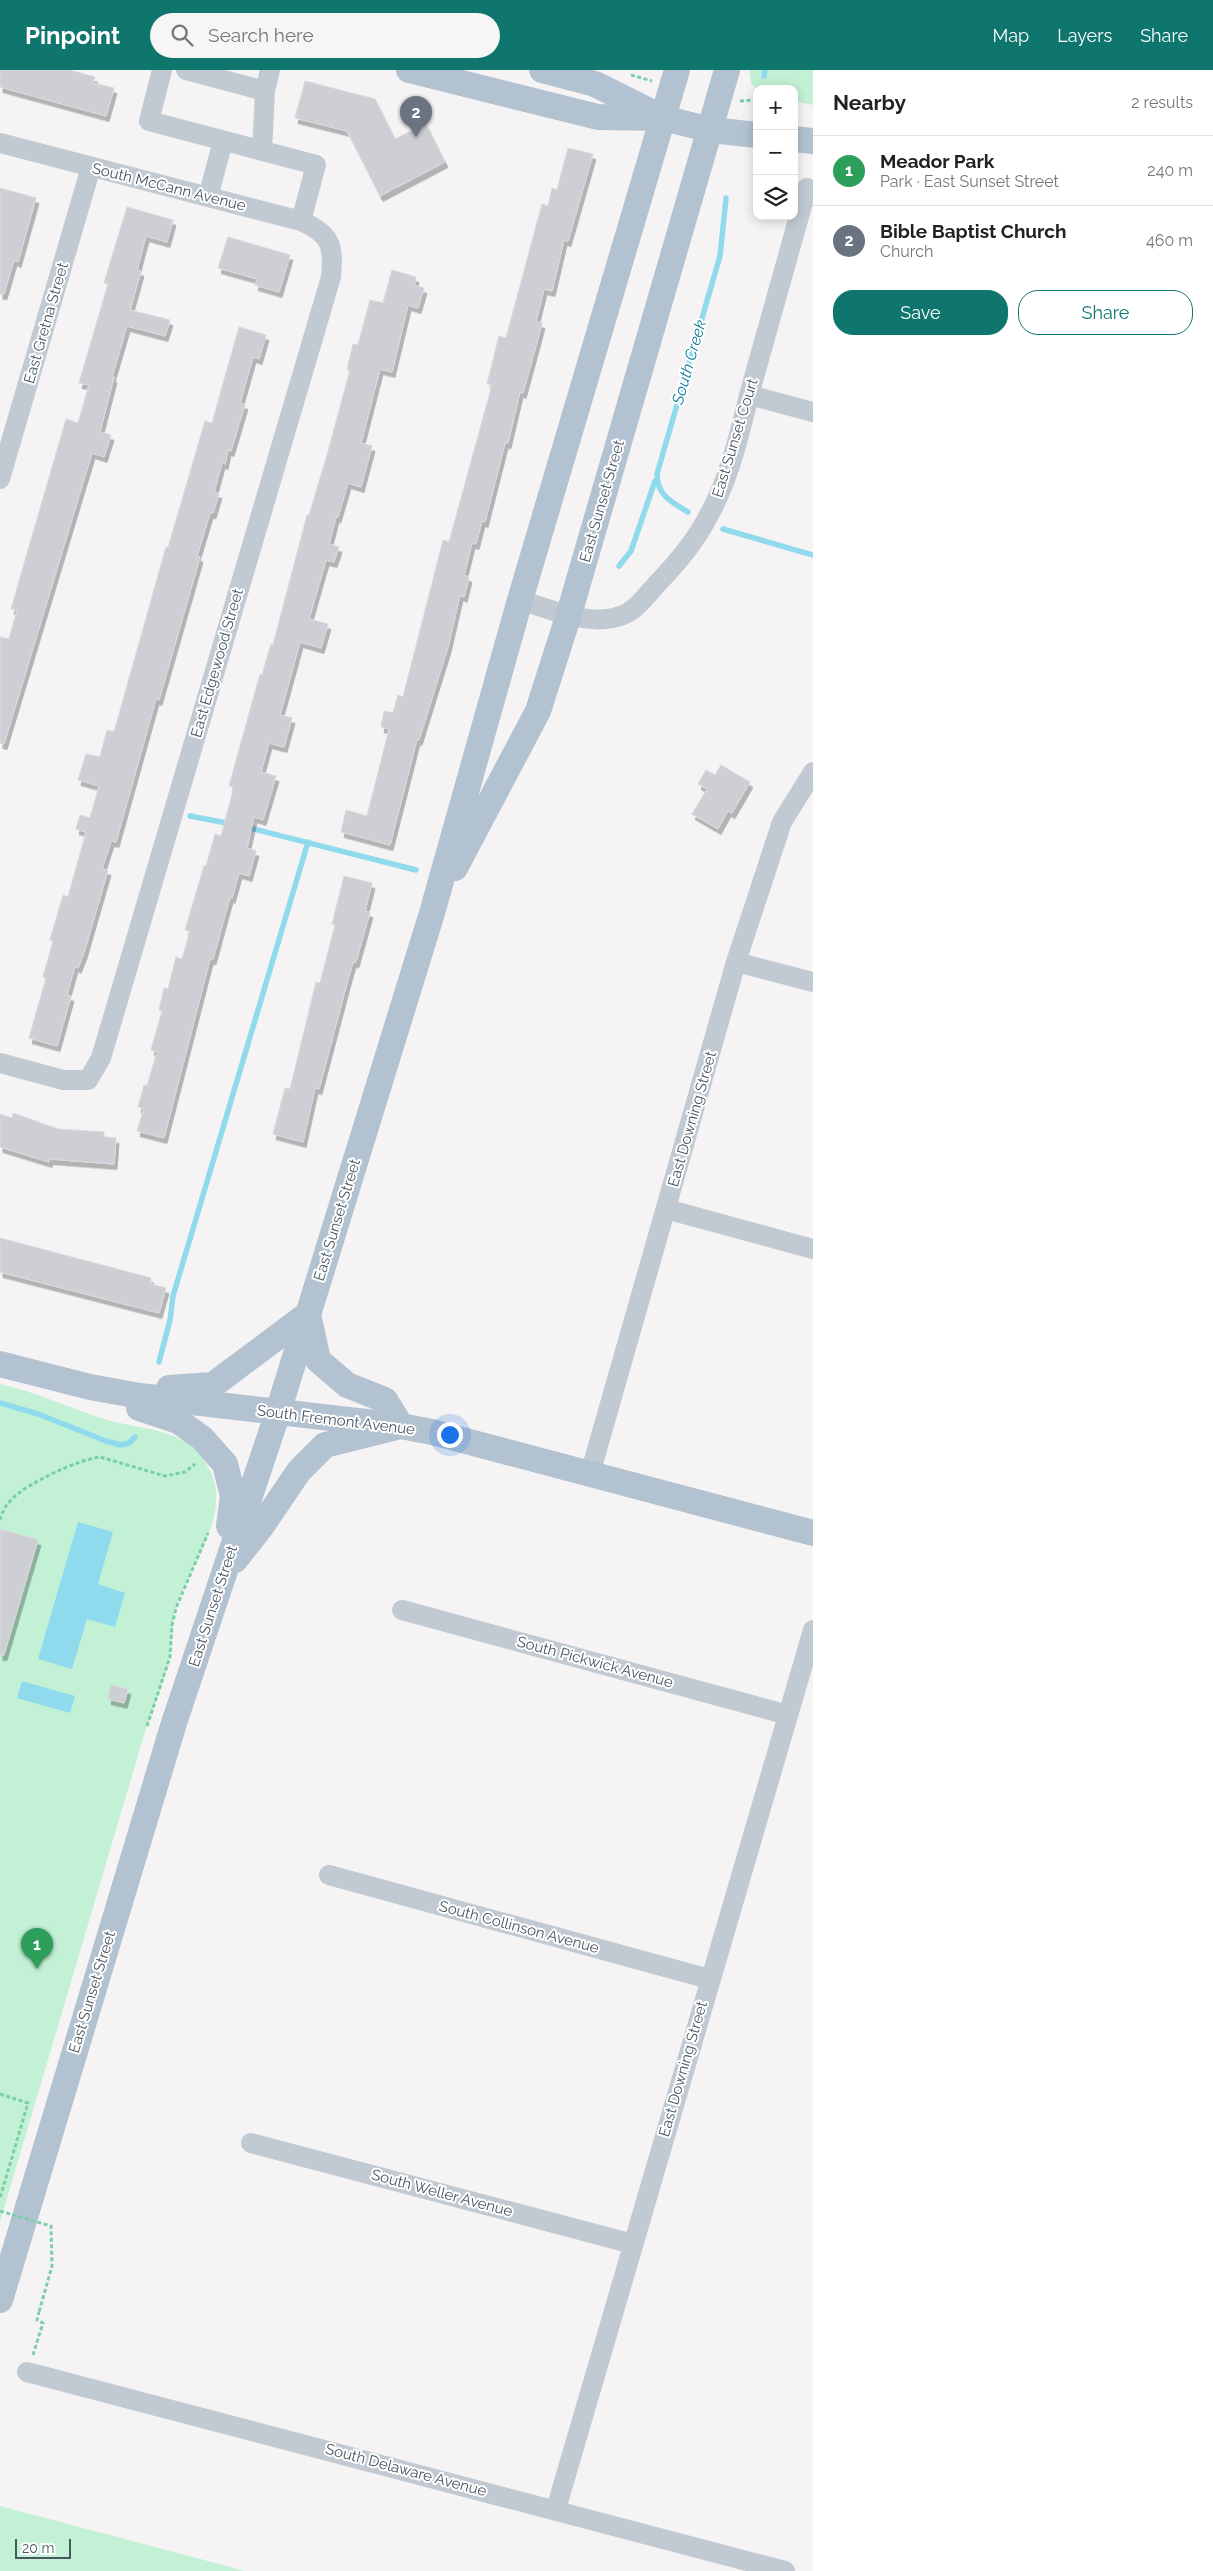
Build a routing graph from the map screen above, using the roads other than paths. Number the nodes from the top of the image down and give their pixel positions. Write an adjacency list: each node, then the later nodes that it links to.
1 (162, 70): 13 (street)
2 (186, 70): 8 (street)
3 (270, 70): 8 (street)
4 (409, 70): 9 (main road)
5 (542, 70): 9 (main road)
6 (677, 70): 9 (main road, East Sunset Street)
7 (727, 70): 10 (main road, East Sunset Street)
8 (264, 91): 16 (street)
9 (663, 118): 10 (main road); 25 (main road, East Sunset Street)
10 (711, 130): 11 (main road); 26 (main road, East Sunset Street)
11 (753, 135)
12 (798, 139): 14 (main road)
13 (223, 140): 16 (street); 19 (street)
14 (813, 141)
15 (0, 143): 17 (street, South McCann Avenue)
16 (262, 151): 20 (street)
17 (91, 167): 19 (street, South McCann Avenue); 24 (street, East Gretna Street)
18 (806, 188): 22 (street, East Sunset Court)
19 (208, 197): 20 (street, South McCann Avenue)
20 (301, 221): 21 (street, South McCann Avenue)
21 (330, 243): 31 (street, East Edgewood Street)
22 (749, 395): 23 (street); 26 (street, East Sunset Court)
23 (813, 412)
24 (0, 478)
25 (520, 600): 26 (street, East Sunset Court); 28 (main road, East Sunset Street)
26 (569, 614): 28 (main road, East Sunset Street)
27 (813, 772): 29 (street, East Downing Street)
28 (432, 913): 34 (main road, East Sunset Street)
29 (736, 962): 30 (street); 32 (street, East Downing Street)
30 (813, 982)
31 (0, 1063)
32 (666, 1209): 33 (street); 39 (street, East Downing Street)
33 (813, 1249)
34 (308, 1314): 36 (main road); 37 (main road, East Sunset Street); 38 (main road)
35 (0, 1364): 36 (main road, South Fremont Avenue)
36 (103, 1390): 37 (main road, South Fremont Avenue); 41 (main road)
37 (278, 1412): 38 (main road, South Fremont Avenue); 41 (main road, East Sunset Street)
38 (401, 1426): 39 (main road, South Fremont Avenue); 41 (main road)
39 (590, 1474): 40 (main road, South Fremont Avenue)
40 (813, 1533)
41 (224, 1574): 49 (main road, East Sunset Street)
42 (402, 1610): 44 (street, South Pickwick Avenue)
43 (813, 1630): 44 (street, East Downing Street)
44 (788, 1715): 46 (street, East Downing Street)
45 (329, 1875): 46 (street, South Collinson Avenue)
46 (709, 1979): 48 (street, East Downing Street)
47 (251, 2143): 48 (street, South Weller Avenue)
48 (633, 2244): 51 (street, East Downing Street)
49 (0, 2300)
50 (27, 2372): 51 (street, South Delaware Avenue)
51 (556, 2509): 52 (street, South Delaware Avenue)
52 (785, 2571)

